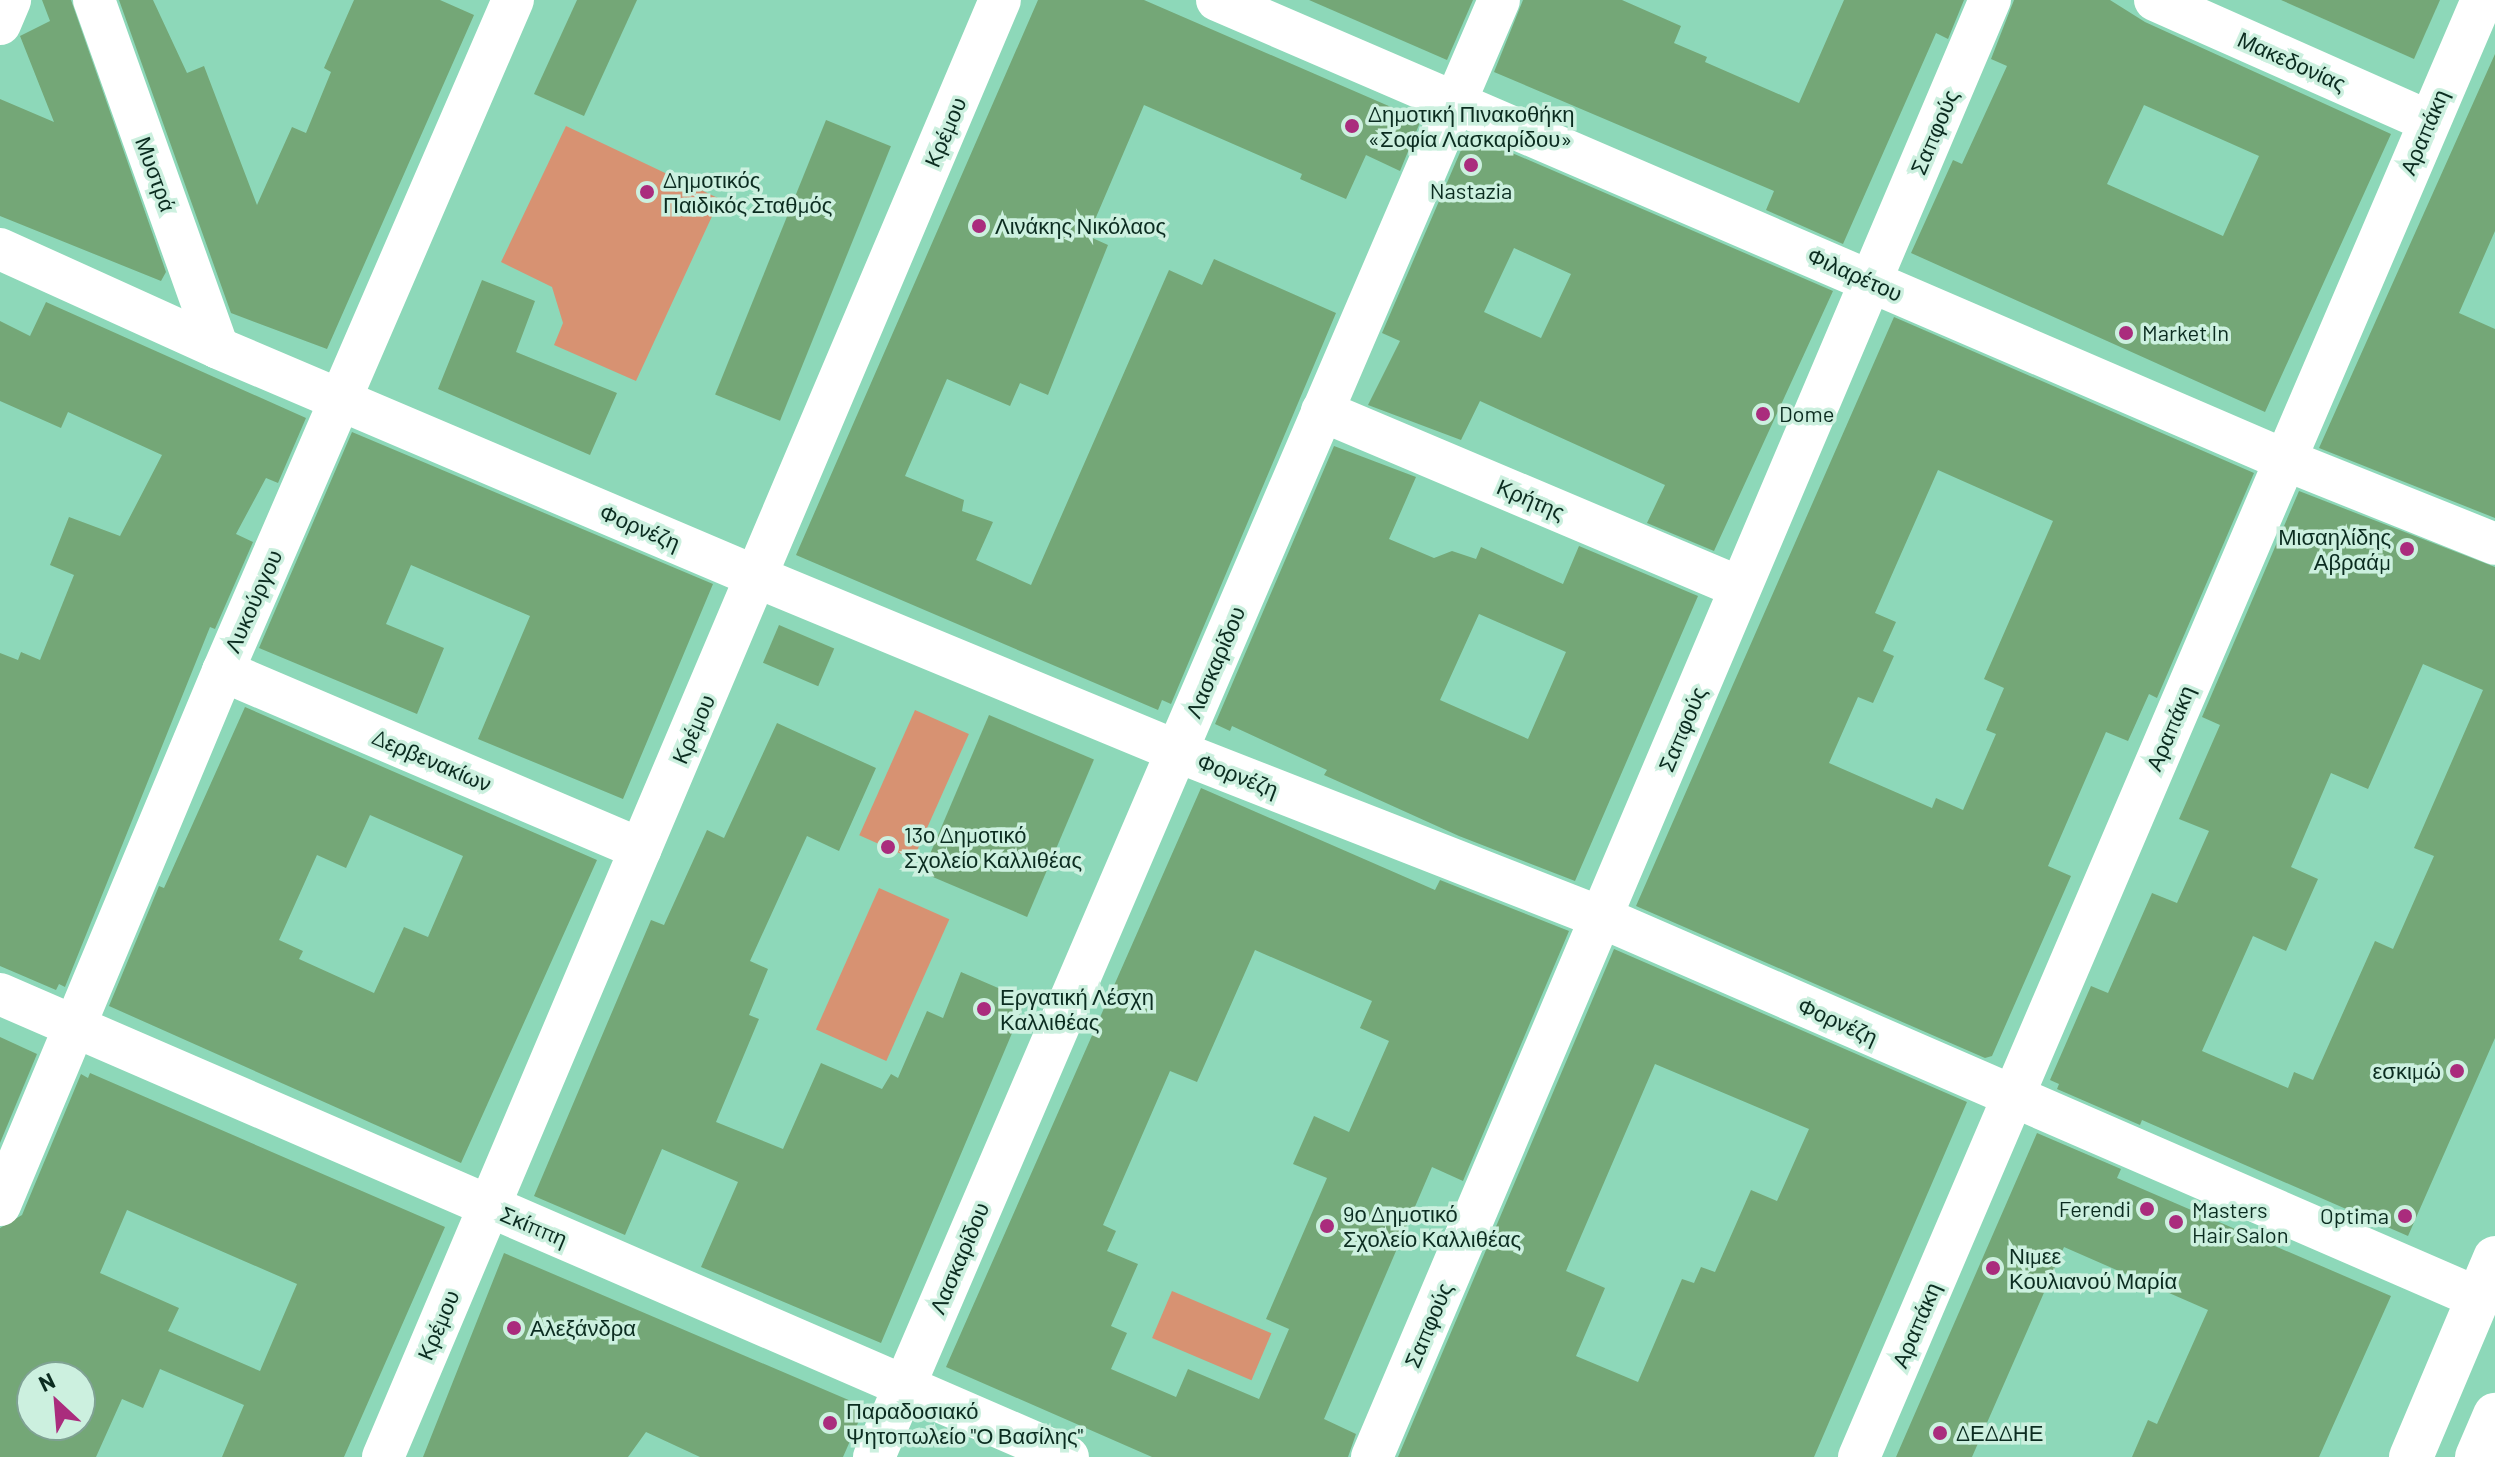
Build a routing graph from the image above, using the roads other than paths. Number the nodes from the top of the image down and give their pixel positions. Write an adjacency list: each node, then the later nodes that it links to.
1 (10, 0): 10 (street)
2 (94, 0): 15 (street, Μυστρά)
3 (1000, 0): 20 (street, Κρέμου)
4 (1217, 0): 11 (street, Φιλαρέτου)
5 (1499, 0): 11 (street, Λασκαρίδου)
6 (1990, 0): 14 (street, Σαπφούς)
7 (2155, 0): 12 (street, Μακεδονίας)
8 (2482, 0): 12 (street, Αραπάκη)
9 (503, 3): 16 (street, Λυκούργου)
10 (0, 24)
11 (1456, 99): 14 (street, Φιλαρέτου); 17 (street, Λασκαρίδου)
12 (2428, 121): 18 (street, Αραπάκη)
13 (0, 249): 15 (street, Φορνέζη)
14 (1870, 281): 18 (street, Φιλαρέτου); 21 (street, Σαπφούς)
15 (218, 348): 16 (street, Φορνέζη)
16 (341, 400): 20 (street, Φορνέζη); 22 (street, Λυκούργου)
17 (1322, 411): 21 (street, Κρήτης); 23 (street, Λασκαρίδου)
18 (2283, 459): 19 (street, Φιλαρέτου); 28 (street, Αραπάκη)
19 (2495, 544)
20 (759, 578): 23 (street, Φορνέζη); 24 (street, Κρέμου)
21 (1740, 588): 25 (street, Σαπφούς)
22 (223, 671): 24 (street, Δερβενακίων); 27 (street, Λυκούργου)
23 (1176, 751): 25 (street, Φορνέζη); 33 (street, Λασκαρίδου)
24 (641, 849): 30 (street, Κρέμου)
25 (1603, 918): 28 (street, Φορνέζη); 38 (street, Σαπφούς)
26 (0, 994): 27 (street, Σκίππη)
27 (75, 1027): 29 (street, Λυκούργου); 30 (street, Σκίππη)
28 (2014, 1099): 32 (street, Φορνέζη); 39 (street, Αραπάκη)
29 (0, 1205)
30 (489, 1206): 33 (street, Σκίππη); 35 (street, Κρέμου)
31 (2495, 1258): 32 (main road)
32 (2478, 1298): 40 (main road)
33 (904, 1386): 36 (street, Λασκαρίδου); 37 (street, Σκίππη)
34 (2495, 1415): 41 (main road)
35 (383, 1457)
36 (874, 1457)
37 (1068, 1457)
38 (1372, 1457)
39 (1859, 1457)
40 (2411, 1457)
41 (2477, 1457)

